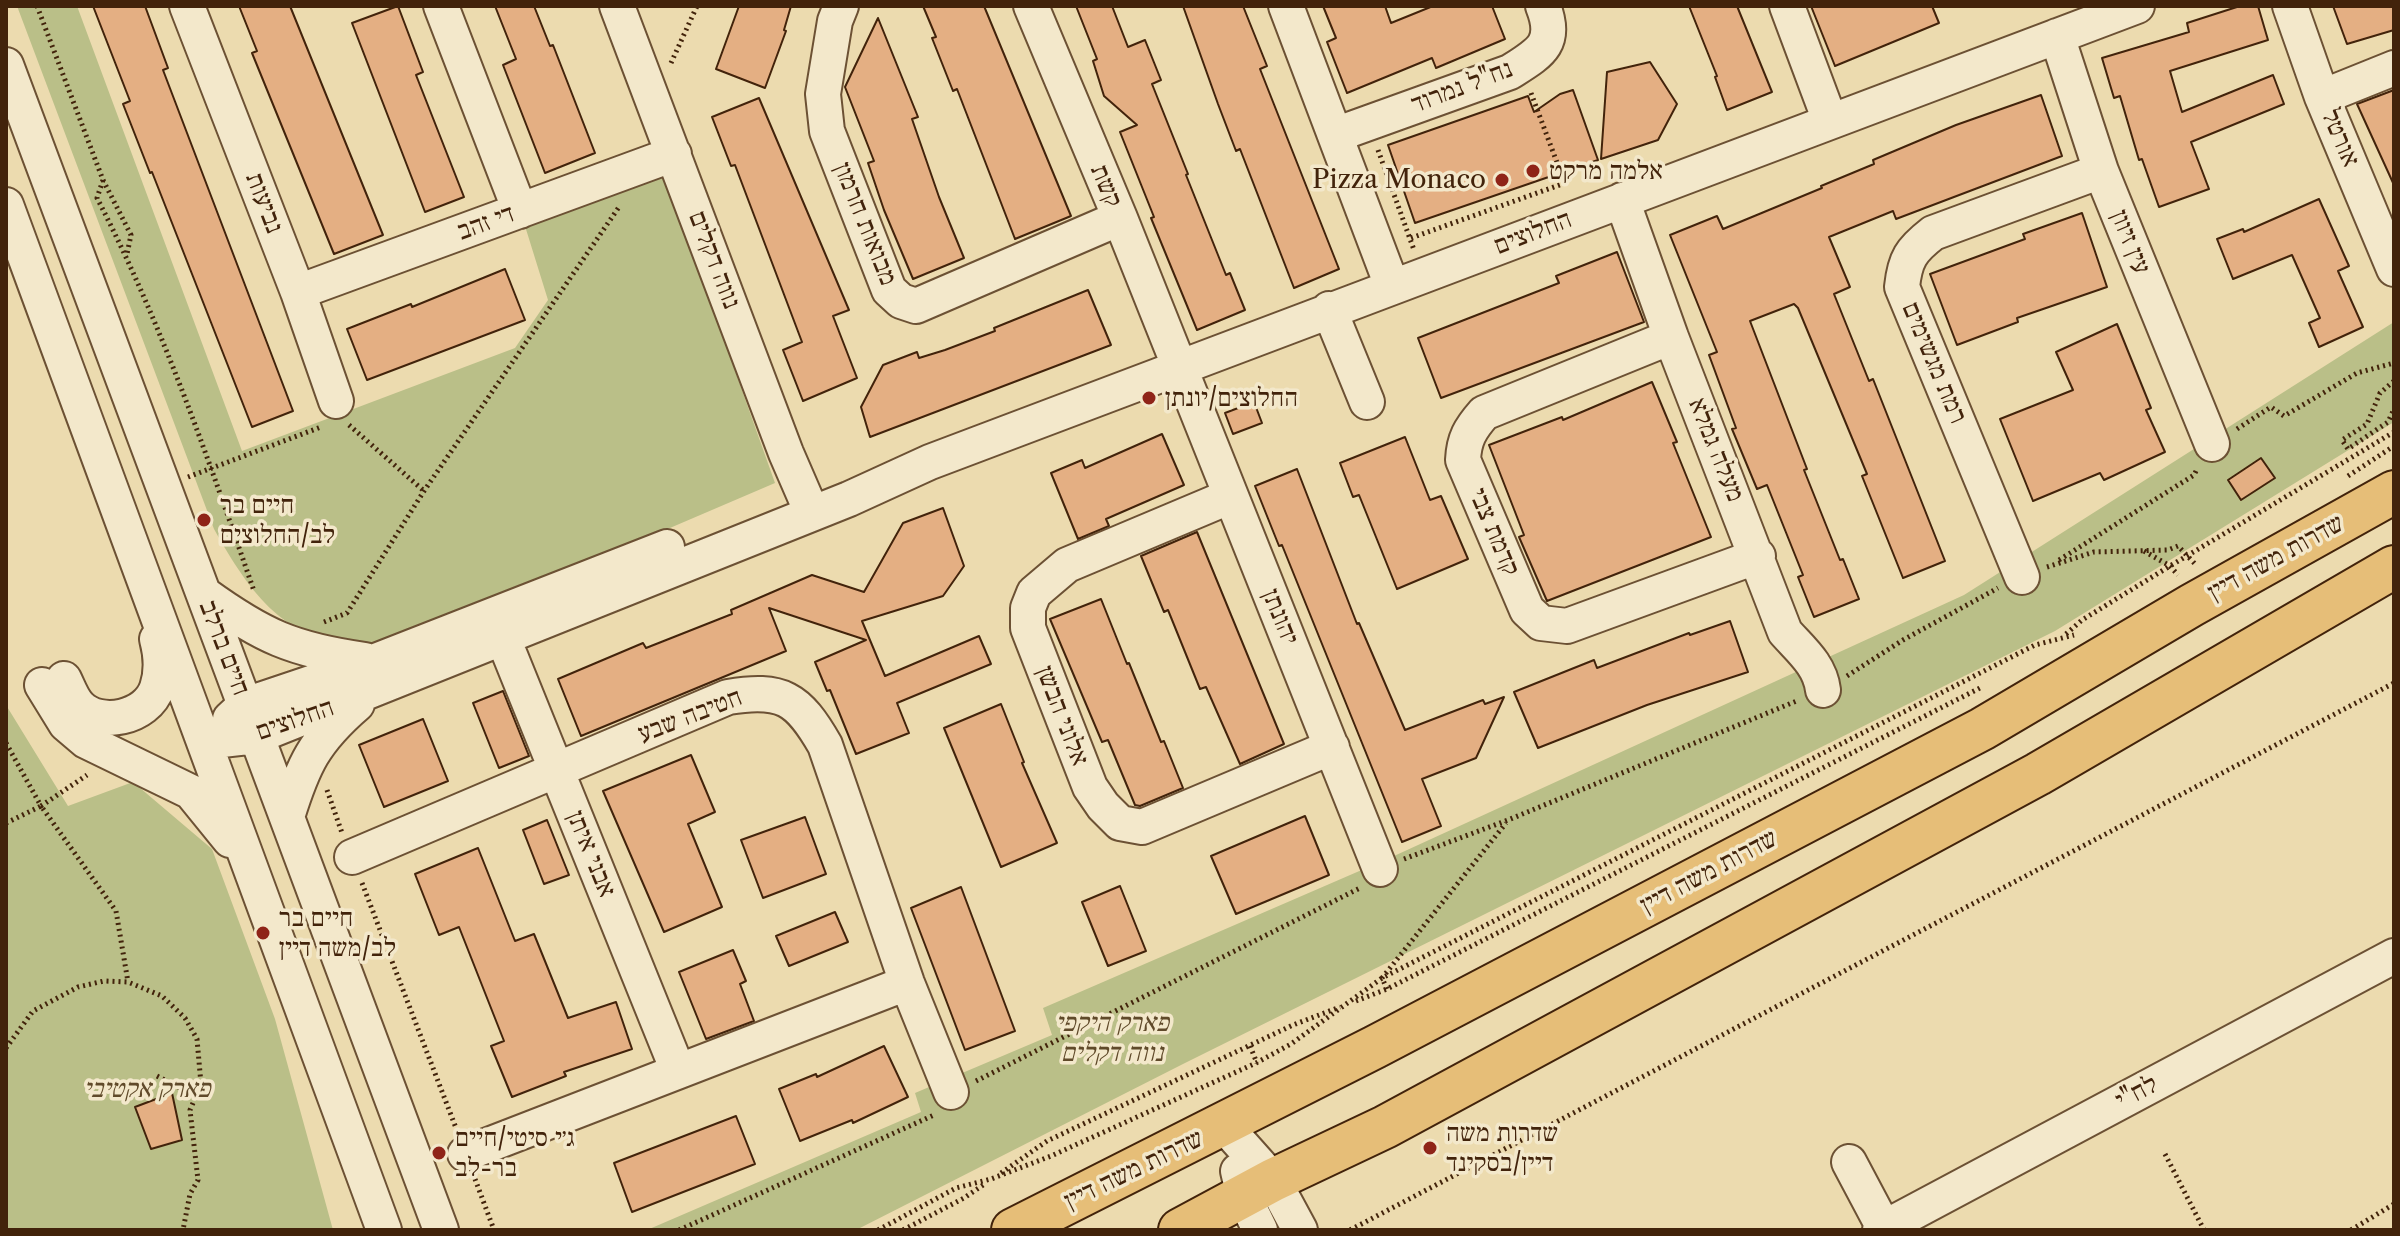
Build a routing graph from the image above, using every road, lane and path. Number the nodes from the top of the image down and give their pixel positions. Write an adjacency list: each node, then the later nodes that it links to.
1 (37, 6): 24 (path)
2 (187, 6): 35 (street, נביעות)
3 (441, 6): 28 (street)
4 (617, 6): 17 (street, נווה דקלים)
5 (697, 6): 17 (path)
6 (841, 6): 30 (street, מבואות חרמון)
7 (1031, 6): 30 (street, קשת)
8 (1286, 6): 21 (street)
9 (1543, 6): 15 (street, נח"ל נמרוד)
10 (1787, 6): 19 (street)
11 (2137, 6): 13 (street, החלוצים)
12 (2290, 6): 18 (street, אורטל)
13 (2057, 36): 19 (street, החלוצים); 23 (street, עין זיוון)
14 (6, 65): 47 (street, חיים ברלב)
15 (1521, 65): 20 (street, נח"ל נמרוד); 25 (path)
16 (2394, 68): 18 (street)
17 (652, 95): 22 (street, נווה דקלים)
18 (2322, 97): 33 (street, אורטל)
19 (1830, 121): 26 (street, החלוצים)
20 (1368, 123): 21 (street, נח"ל נמרוד); 31 (path)
21 (1335, 135): 34 (street)
22 (661, 160): 28 (street, די זהב); 48 (path); 51 (street, נווה דקלים)
23 (2101, 171): 45 (street, עין זיוון); 57 (street, רמת מגשימים)
24 (103, 180): 32 (path); 32 (path)
25 (1565, 183): 29 (path); 31 (path)
26 (1622, 200): 29 (street, החלוצים); 37 (street, מעלה גמלא)
27 (6, 205): 58 (street, חיים ברלב)
28 (520, 211): 35 (street, די זהב)
29 (1577, 217): 34 (street, החלוצים)
30 (1120, 218): 38 (street, קשת)
31 (1411, 238): 34 (path)
32 (126, 255): 46 (path)
33 (2394, 269)
34 (1408, 280): 36 (street, החלוצים)
35 (298, 292): 42 (street, נביעות)
36 (1329, 309): 38 (street, החלוצים); 40 (street)
37 (1671, 337): 54 (street, מעלה גמלא); 54 (street, קדמת צבי)
38 (1179, 366): 50 (street, יהונתן); 51 (street, החלוצים)
39 (2394, 381): 43 (path)
40 (1367, 402)
41 (2394, 409): 43 (path)
42 (339, 410): 46 (path); 48 (path)
43 (2388, 422): 44 (path)
44 (2394, 431): 55 (path)
45 (2212, 444)
46 (213, 467): 47 (path); 52 (path)
47 (163, 486): 63 (street, חיים ברלב)
48 (424, 491): 67 (path)
49 (2394, 492): 97 (main road, שדרות משה דיין)
50 (1231, 496): 76 (street, יהונתן); 76 (street, אלוני הבשן)
51 (809, 504): 66 (street, החלוצים); 69 (street, החלוצים)
52 (238, 545)
53 (2141, 550): 55 (path); 57 (path); 59 (path)
54 (1758, 556): 71 (street, מעלה גמלא)
55 (2189, 556): 59 (path); 61 (path)
56 (2210, 561): 61 (path)
57 (2017, 563): 71 (path)
58 (139, 565): 74 (street, חיים ברלב); 77 (street)
59 (2170, 566): 65 (path)
60 (2394, 567): 102 (main road)
61 (2199, 568): 62 (path)
62 (2181, 578)
63 (204, 594): 67 (street); 73 (street, חיים ברלב)
64 (2077, 634): 65 (path)
65 (2064, 636): 68 (path); 87 (path)
66 (503, 638): 69 (street, החלוצים); 78 (street, אבני איתן)
67 (278, 640): 69 (street)
68 (2047, 651)
69 (372, 677): 73 (street, החלוצים); 80 (street)
70 (2394, 683): 114 (path)
71 (1822, 684): 81 (path)
72 (1981, 687): 90 (path)
73 (251, 721): 74 (street, החלוצים); 80 (street, חיים ברלב)
74 (204, 742): 85 (street, חיים ברלב)
75 (6, 743): 79 (path)
76 (1332, 747): 84 (street, יהונתן)
77 (114, 755): 79 (path); 85 (street)
78 (557, 770): 83 (street, חטיבה שבע); 89 (street, חטיבה שבע); 93 (street, אבני איתן)
79 (41, 806): 82 (path); 88 (path)
80 (287, 817): 107 (street, חיים ברלב)
81 (1508, 820): 84 (path); 87 (path)
82 (6, 823)
83 (352, 857)
84 (1379, 865): 95 (path)
85 (257, 885): 106 (street, חיים ברלב)
86 (2394, 956): 104 (street, לח"י)
87 (1382, 978): 90 (path); 91 (path)
88 (128, 982): 92 (path); 96 (path)
89 (907, 983): 93 (street); 95 (street, חטיבה שבע)
90 (1387, 989): 91 (path)
91 (1350, 1003): 101 (path); 101 (path)
92 (6, 1048)
93 (678, 1071): 98 (street)
94 (157, 1076): 96 (path)
95 (949, 1085): 108 (path)
96 (196, 1096): 105 (path)
97 (1224, 1125): 102 (street); 111 (main road, שדרות משה דיין)
98 (465, 1154)
99 (2165, 1154): 115 (path)
100 (1849, 1162): 104 (street)
101 (991, 1179): 109 (path); 110 (path)
102 (1259, 1202): 112 (main road); 113 (street)
103 (2394, 1204): 116 (path)
104 (1882, 1229)
105 (183, 1230)
106 (384, 1230)
107 (441, 1230)
108 (679, 1230)
109 (878, 1230)
110 (903, 1230)
111 (1013, 1230)
112 (1180, 1230)
113 (1300, 1230)
114 (1350, 1230)
115 (2204, 1230)
116 (2351, 1230)

